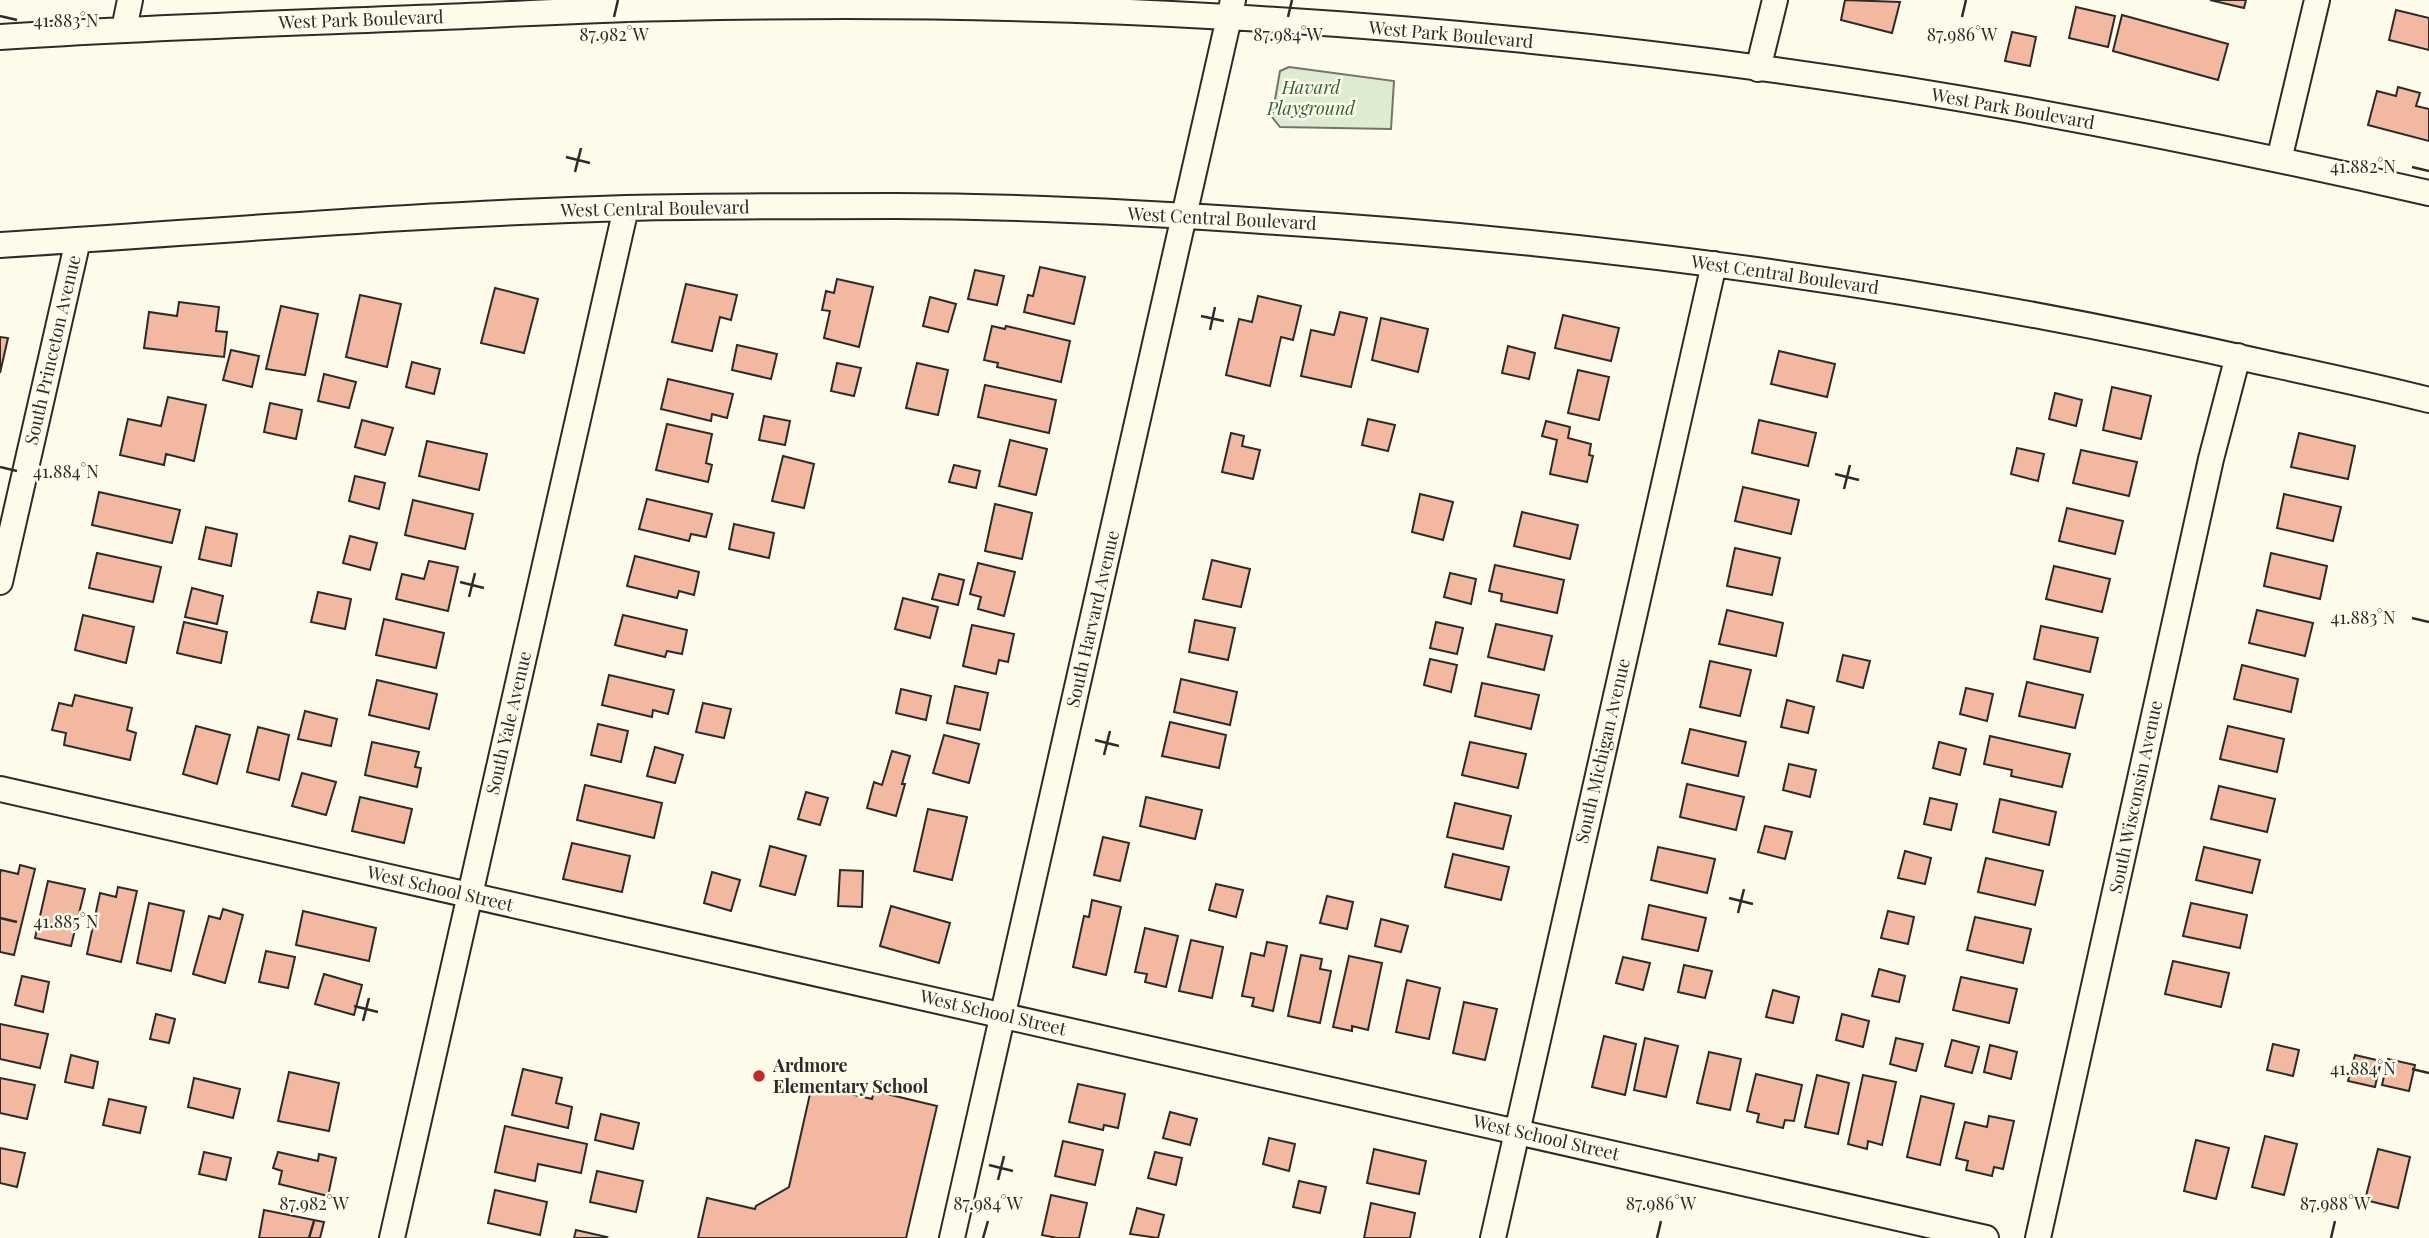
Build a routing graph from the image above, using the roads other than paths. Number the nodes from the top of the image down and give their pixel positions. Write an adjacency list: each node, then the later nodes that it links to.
1 (130, 0): 6 (street)
2 (1775, 0): 8 (street)
3 (2317, 0): 9 (street)
4 (673, 4): 5 (street, West Park Boulevard); 6 (street, West Park Boulevard)
5 (1231, 8): 8 (street, West Park Boulevard); 12 (street, South Harvard Avenue)
6 (124, 29): 7 (street, West Park Boulevard)
7 (0, 37)
8 (1758, 69): 9 (street, West Park Boulevard)
9 (2279, 160): 10 (street, West Park Boulevard)
10 (2429, 193)
11 (626, 208): 12 (street, West Central Boulevard); 13 (street, West Central Boulevard); 20 (street, South Yale Avenue)
12 (1185, 216): 15 (street, West Central Boulevard); 21 (street, South Harvard Avenue)
13 (78, 240): 14 (street, West Central Boulevard); 18 (street, South Princeton Avenue)
14 (0, 245)
15 (1714, 264): 16 (street, West Central Boulevard); 22 (street, South Michigan Avenue)
16 (2238, 356): 17 (street, West Central Boulevard); 27 (street, South Wisconsin Avenue)
17 (2429, 400)
18 (0, 582)
19 (0, 789): 20 (street, West School Street)
20 (470, 895): 21 (street, West School Street); 23 (street, South Yale Avenue)
21 (1002, 1016): 22 (street, West School Street); 24 (street, South Harvard Avenue)
22 (1517, 1132): 25 (street, South Michigan Avenue); 26 (street, West School Street)
23 (392, 1238)
24 (951, 1238)
25 (1493, 1238)
26 (1986, 1238)
27 (2038, 1238)

